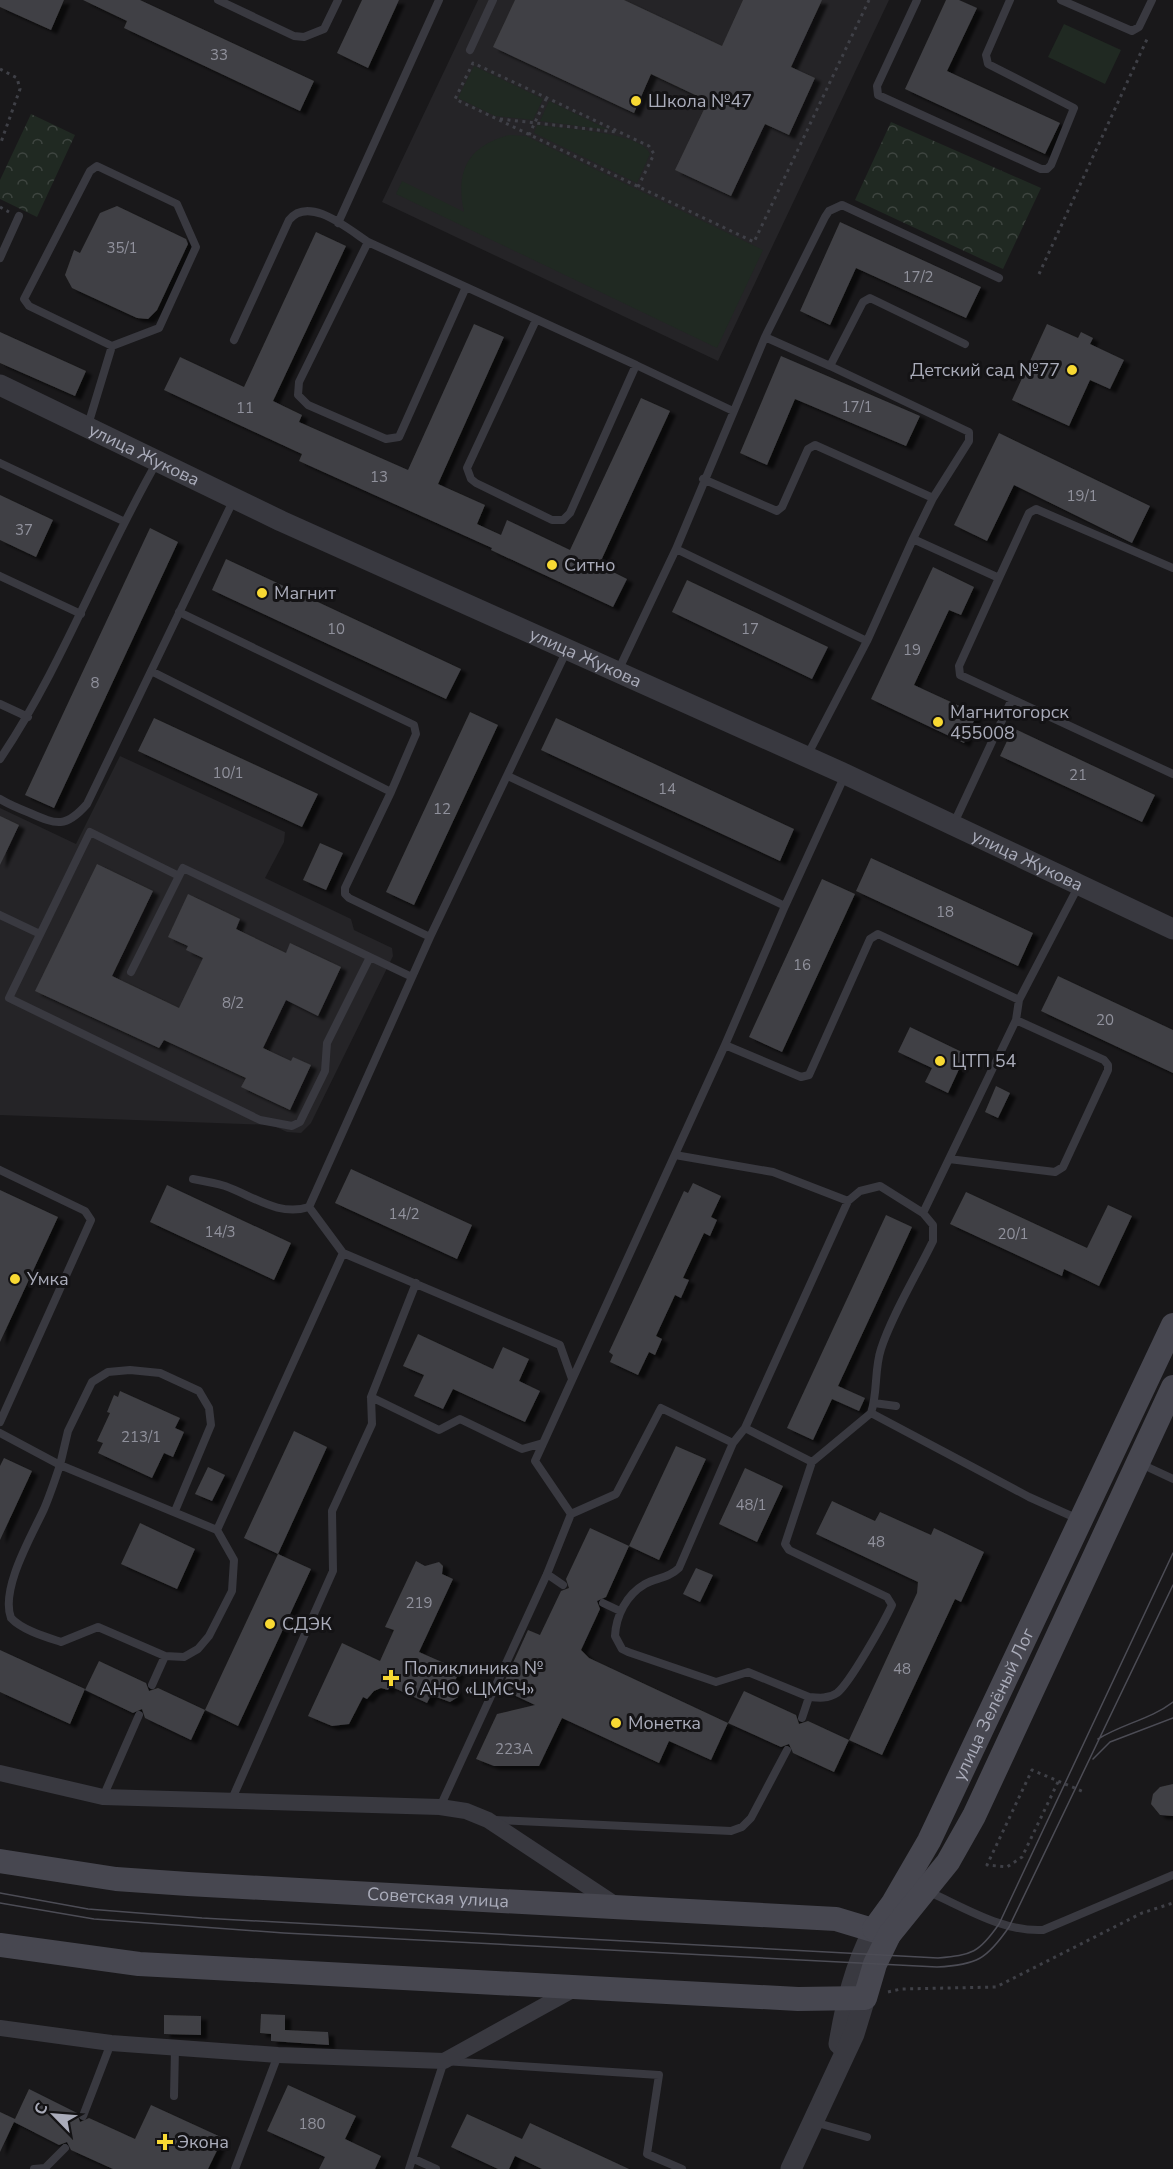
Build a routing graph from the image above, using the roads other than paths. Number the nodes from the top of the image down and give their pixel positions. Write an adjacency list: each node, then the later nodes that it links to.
1 (218, 0): 2 (lane)
2 (338, 0)
3 (439, 0): 11 (lane)
4 (493, 0): 9 (lane)
5 (917, 0): 6 (lane)
6 (1010, 0)
7 (1061, 0): 8 (lane)
8 (1152, 0)
9 (470, 50)
10 (19, 216): 13 (lane)
11 (338, 223): 12 (lane); 18 (lane)
12 (368, 242): 15 (lane); 15 (lane)
13 (0, 258)
14 (999, 278): 17 (lane)
15 (466, 287): 16 (lane)
16 (536, 320): 21 (lane); 21 (lane)
17 (765, 337): 22 (lane); 24 (lane)
18 (234, 340)
19 (965, 344): 22 (lane)
20 (112, 346): 20 (lane); 25 (lane)
21 (636, 365): 24 (lane)
22 (830, 366): 29 (lane)
23 (0, 385): 25 (street, улица Жукова)
24 (733, 411): 28 (lane)
25 (87, 426): 26 (street, улица Жукова)
26 (158, 461): 30 (street, улица Жукова); 31 (lane)
27 (0, 463): 31 (lane)
28 (703, 479): 29 (lane); 33 (lane)
29 (933, 498): 32 (lane)
30 (234, 499): 37 (lane); 40 (street, улица Жукова)
31 (123, 521): 38 (lane)
32 (913, 539): 36 (lane); 39 (lane)
33 (676, 549): 39 (lane); 42 (lane)
34 (1173, 568): 36 (lane)
35 (0, 576): 38 (lane)
36 (999, 578): 43 (lane)
37 (179, 612): 41 (lane); 51 (lane)
38 (81, 614): 45 (lane)
39 (867, 641): 46 (lane)
40 (568, 649): 42 (street, улица Жукова); 50 (lane)
41 (153, 672): 51 (lane); 52 (lane)
42 (618, 672): 46 (street, улица Жукова)
43 (1012, 699): 49 (lane); 53 (lane)
44 (0, 704): 45 (lane)
45 (28, 717): 47 (lane)
46 (807, 757): 48 (street, улица Жукова)
47 (0, 759)
48 (845, 774): 53 (street, улица Жукова); 56 (lane)
49 (1173, 774)
50 (508, 776): 56 (lane); 60 (lane)
51 (391, 792): 60 (lane)
52 (0, 799)
53 (953, 824): 55 (street, улица Жукова)
54 (179, 876): 59 (lane); 61 (lane); 62 (lane)
55 (1079, 884): 58 (street, улица Жукова); 64 (lane)
56 (785, 906): 66 (lane)
57 (0, 915): 59 (lane)
58 (1173, 929)
59 (40, 934): 61 (lane)
60 (430, 937): 63 (lane)
61 (370, 957): 63 (lane)
62 (131, 972)
63 (412, 977): 72 (lane)
64 (1018, 1000): 65 (lane); 66 (lane)
65 (1016, 1020): 68 (lane); 68 (lane)
66 (725, 1045): 67 (lane)
67 (675, 1155): 71 (lane); 77 (lane)
68 (949, 1159): 73 (lane)
69 (0, 1170): 83 (lane)
70 (193, 1179): 72 (lane)
71 (848, 1201): 73 (lane); 84 (lane)
72 (309, 1207): 74 (lane)
73 (923, 1213): 80 (lane)
74 (343, 1253): 75 (lane); 95 (lane)
75 (416, 1283): 77 (lane); 79 (lane)
76 (1173, 1325): 94 (main road, улица Зелёный Лог)
77 (572, 1379): 86 (lane)
78 (1173, 1387): 89 (main road, улица Зелёный Лог)
79 (371, 1397): 86 (lane); 108 (lane)
80 (874, 1403): 81 (lane); 82 (lane)
81 (896, 1406)
82 (871, 1413): 88 (lane); 94 (lane)
83 (0, 1422)
84 (745, 1428): 87 (lane); 88 (lane)
85 (0, 1433): 90 (lane)
86 (543, 1443): 93 (lane)
87 (733, 1443): 93 (lane); 99 (lane)
88 (812, 1462): 102 (lane)
89 (1138, 1463): 91 (lane); 113 (main road, улица Зелёный Лог)
90 (60, 1465): 92 (lane); 92 (lane); 100 (lane)
91 (1173, 1479)
92 (176, 1511): 95 (lane)
93 (571, 1514): 96 (lane)
94 (1082, 1521): 115 (main road, улица Зелёный Лог)
95 (217, 1530): 100 (lane)
96 (547, 1574): 97 (lane); 109 (lane)
97 (563, 1585)
98 (603, 1603): 99 (lane)
99 (620, 1611): 102 (lane)
100 (165, 1656): 101 (lane)
101 (152, 1685)
102 (809, 1697): 104 (lane)
103 (139, 1715): 107 (lane)
104 (802, 1718)
105 (787, 1750): 110 (lane)
106 (0, 1773): 107 (street)
107 (103, 1797): 108 (street)
108 (232, 1799): 109 (street)
109 (440, 1807): 110 (street)
110 (488, 1820): 114 (street)
111 (0, 1862): 114 (main road, Советская улица)
112 (1173, 1875): 113 (lane)
113 (926, 1891): 115 (main road, улица Зелёный Лог)
114 (620, 1908): 115 (main road, Советская улица)
115 (882, 1932): 118 (main road, улица Зелёный Лог)
116 (0, 1945): 117 (main road)
117 (577, 1988): 118 (main road); 123 (street)
118 (856, 1999): 126 (street, улица Зелёный Лог)
119 (0, 2028): 120 (street)
120 (111, 2043): 121 (street); 125 (lane)
121 (176, 2048): 122 (street); 124 (lane)
122 (278, 2055): 123 (street); 132 (lane)
123 (444, 2061): 129 (lane); 135 (lane)
124 (174, 2096)
125 (83, 2116)
126 (814, 2122): 127 (lane); 136 (street, улица Зелёный Лог)
127 (867, 2138)
128 (65, 2148): 130 (lane)
129 (414, 2159): 133 (lane); 134 (lane)
130 (46, 2168): 131 (lane)
131 (34, 2169)
132 (235, 2169)
133 (409, 2169)
134 (436, 2169)
135 (682, 2169)
136 (791, 2169)

